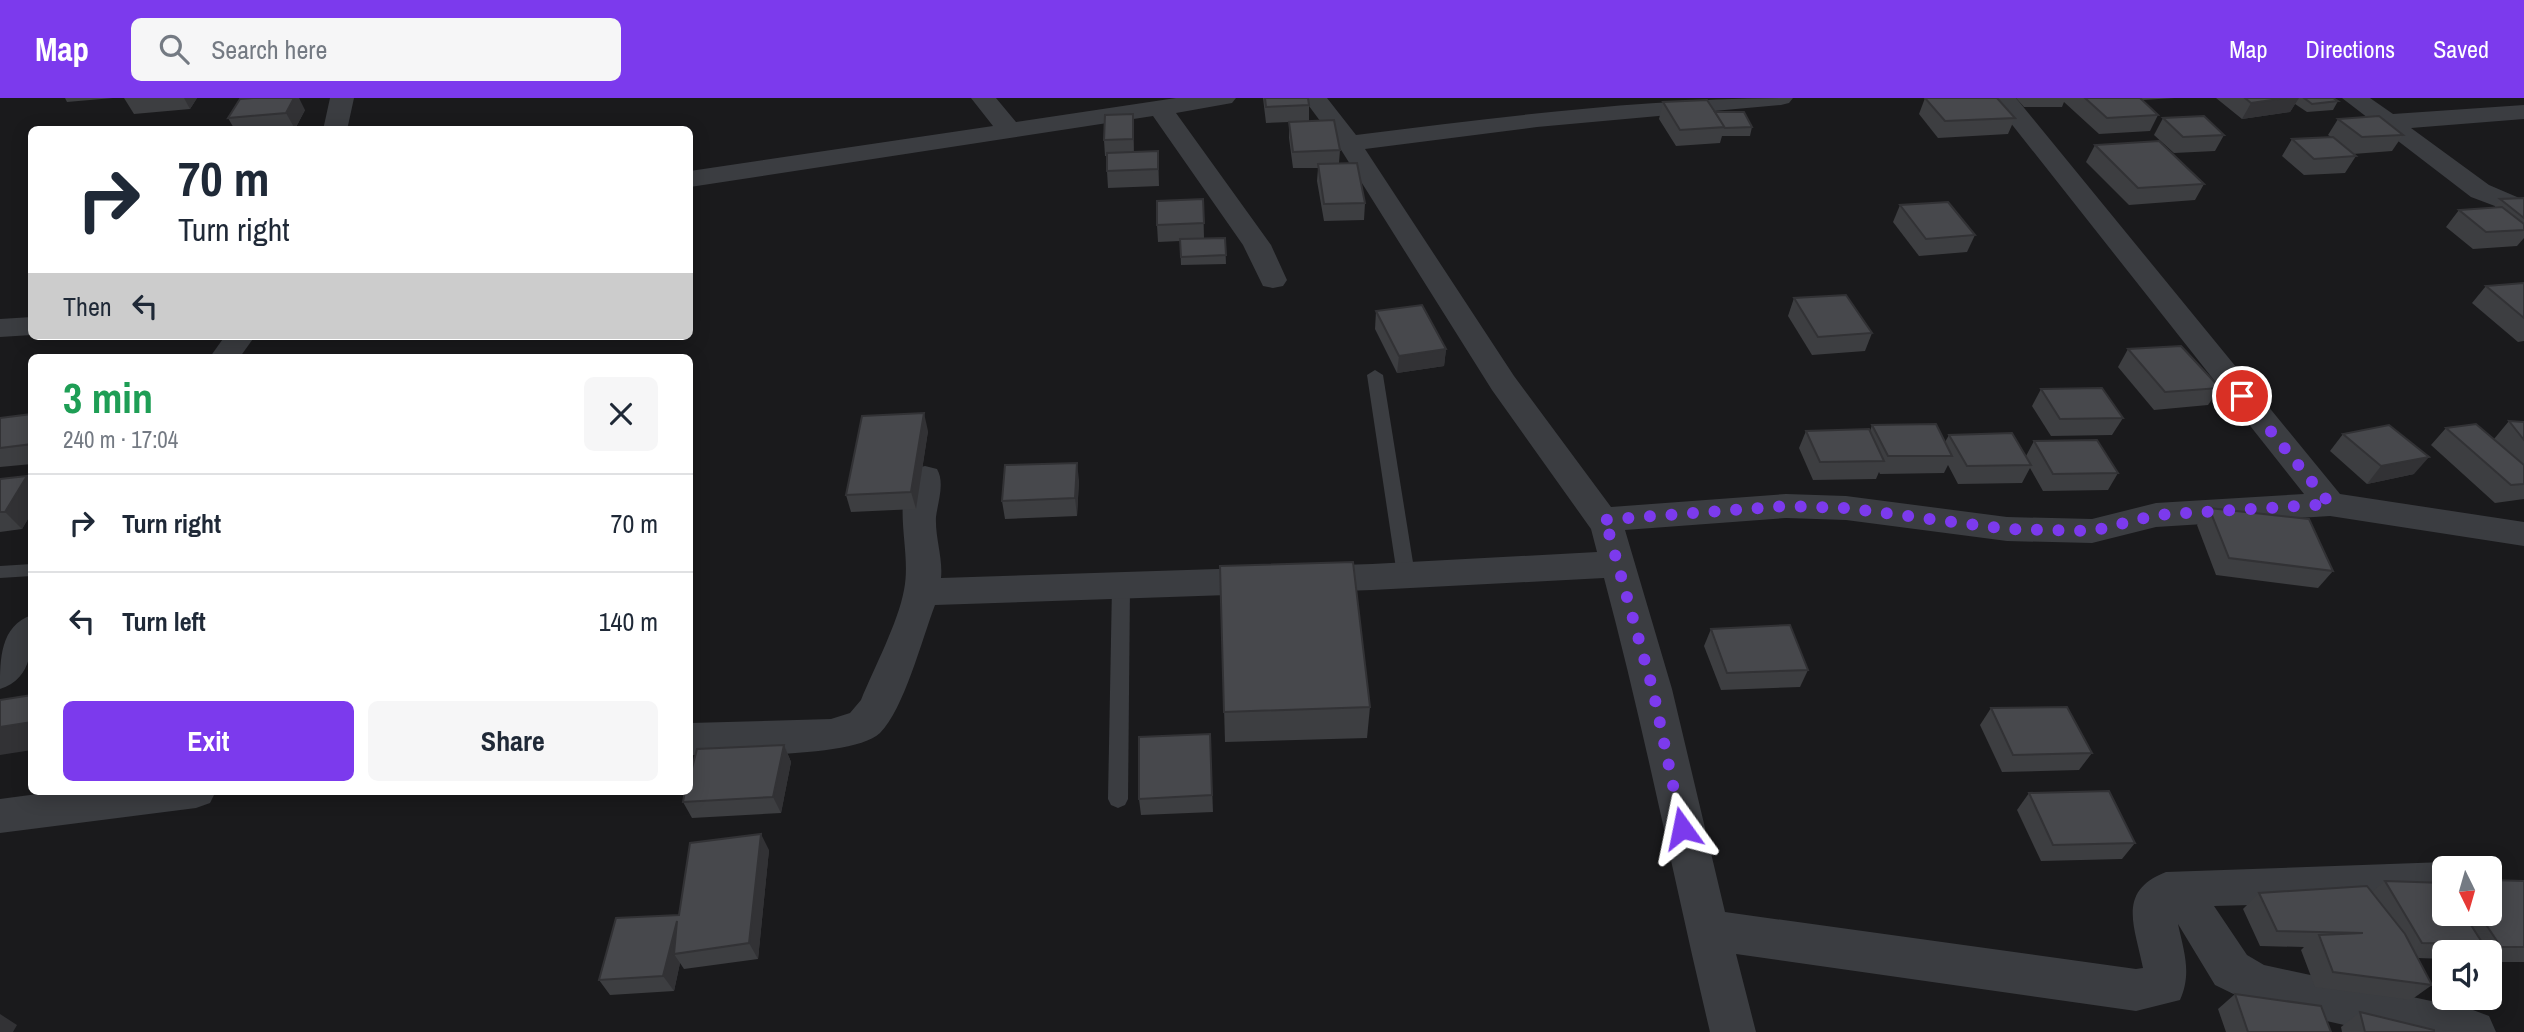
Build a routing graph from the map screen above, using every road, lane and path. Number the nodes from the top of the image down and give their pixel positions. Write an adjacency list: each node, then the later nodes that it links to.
1 (983, 98): 15 (street)
2 (1224, 98): 10 (street)
3 (1315, 98): 16 (street)
4 (1495, 98): 12 (street)
5 (1781, 98): 12 (street)
6 (2003, 98): 24 (street)
7 (2354, 98): 13 (street)
8 (338, 99): 14 (street)
9 (1124, 105): 10 (street); 15 (street)
10 (1160, 107): 19 (street)
11 (2524, 112): 13 (street)
12 (1516, 122): 16 (street)
13 (2388, 122): 18 (street)
14 (335, 126)
15 (1009, 130): 17 (street)
16 (1349, 142): 25 (street)
17 (693, 179)
18 (2524, 209)
19 (1273, 280)
20 (28, 326): 21 (street)
21 (0, 327)
22 (1375, 375): 30 (lane)
23 (925, 477): 32 (street)
24 (2330, 504): 25 (street); 26 (street)
25 (1602, 520): 27 (street)
26 (2524, 534)
27 (1618, 564): 30 (street); 41 (street)
28 (28, 570): 29 (lane)
29 (0, 572)
30 (1406, 575): 31 (street)
31 (1121, 586): 32 (street); 37 (lane)
32 (922, 592): 35 (street)
33 (28, 635): 34 (street)
34 (0, 674)
35 (693, 739)
36 (165, 795): 38 (street)
37 (1118, 799)
38 (0, 816)
39 (2432, 881): 40 (street)
40 (2180, 888): 41 (street); 43 (street)
41 (1708, 930): 42 (street)
42 (1733, 1032)
43 (2473, 1032)

